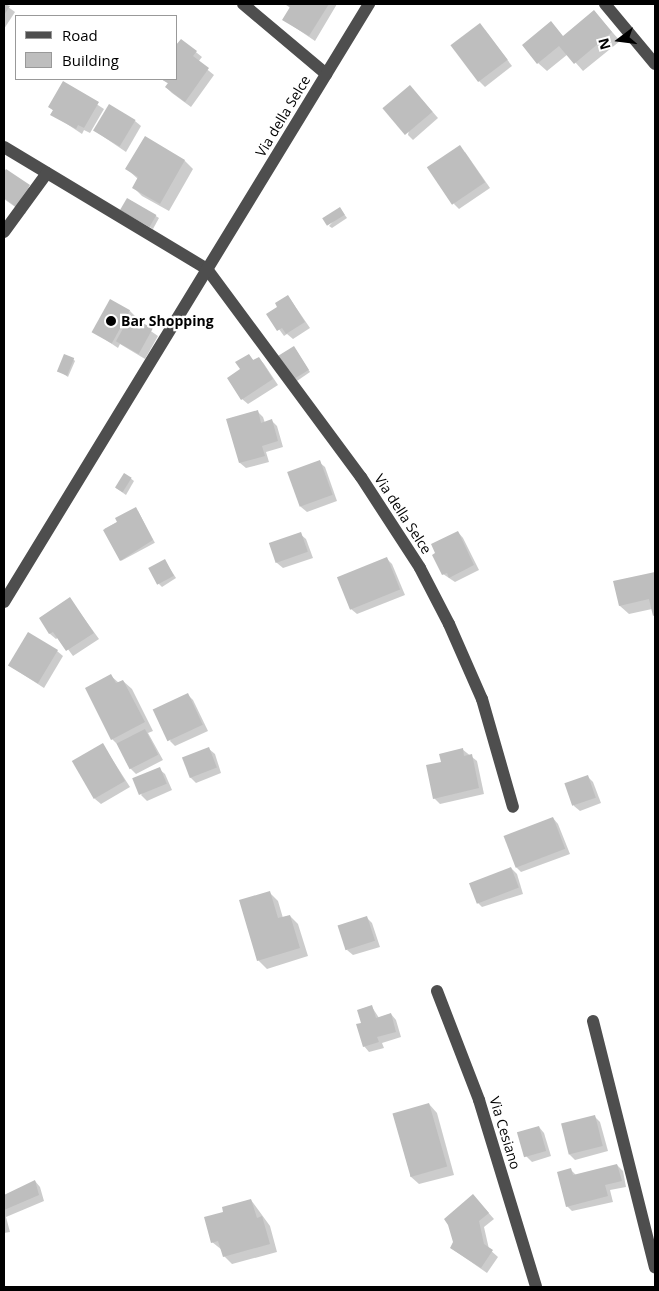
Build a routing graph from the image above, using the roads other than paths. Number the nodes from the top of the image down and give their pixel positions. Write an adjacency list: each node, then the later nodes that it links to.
1 (242, 4): 5 (street)
2 (369, 4): 5 (street, Via della Selce)
3 (605, 4): 4 (street)
4 (655, 64)
5 (326, 74): 9 (street, Via della Selce)
6 (4, 147): 7 (street)
7 (47, 173): 8 (street); 9 (street)
8 (4, 232)
9 (207, 269): 10 (street, Via della Selce); 11 (street, Via della Selce)
10 (4, 602)
11 (513, 808)
12 (437, 991): 15 (street, Via Cesiano)
13 (593, 1021): 14 (street)
14 (655, 1267)
15 (536, 1287)

